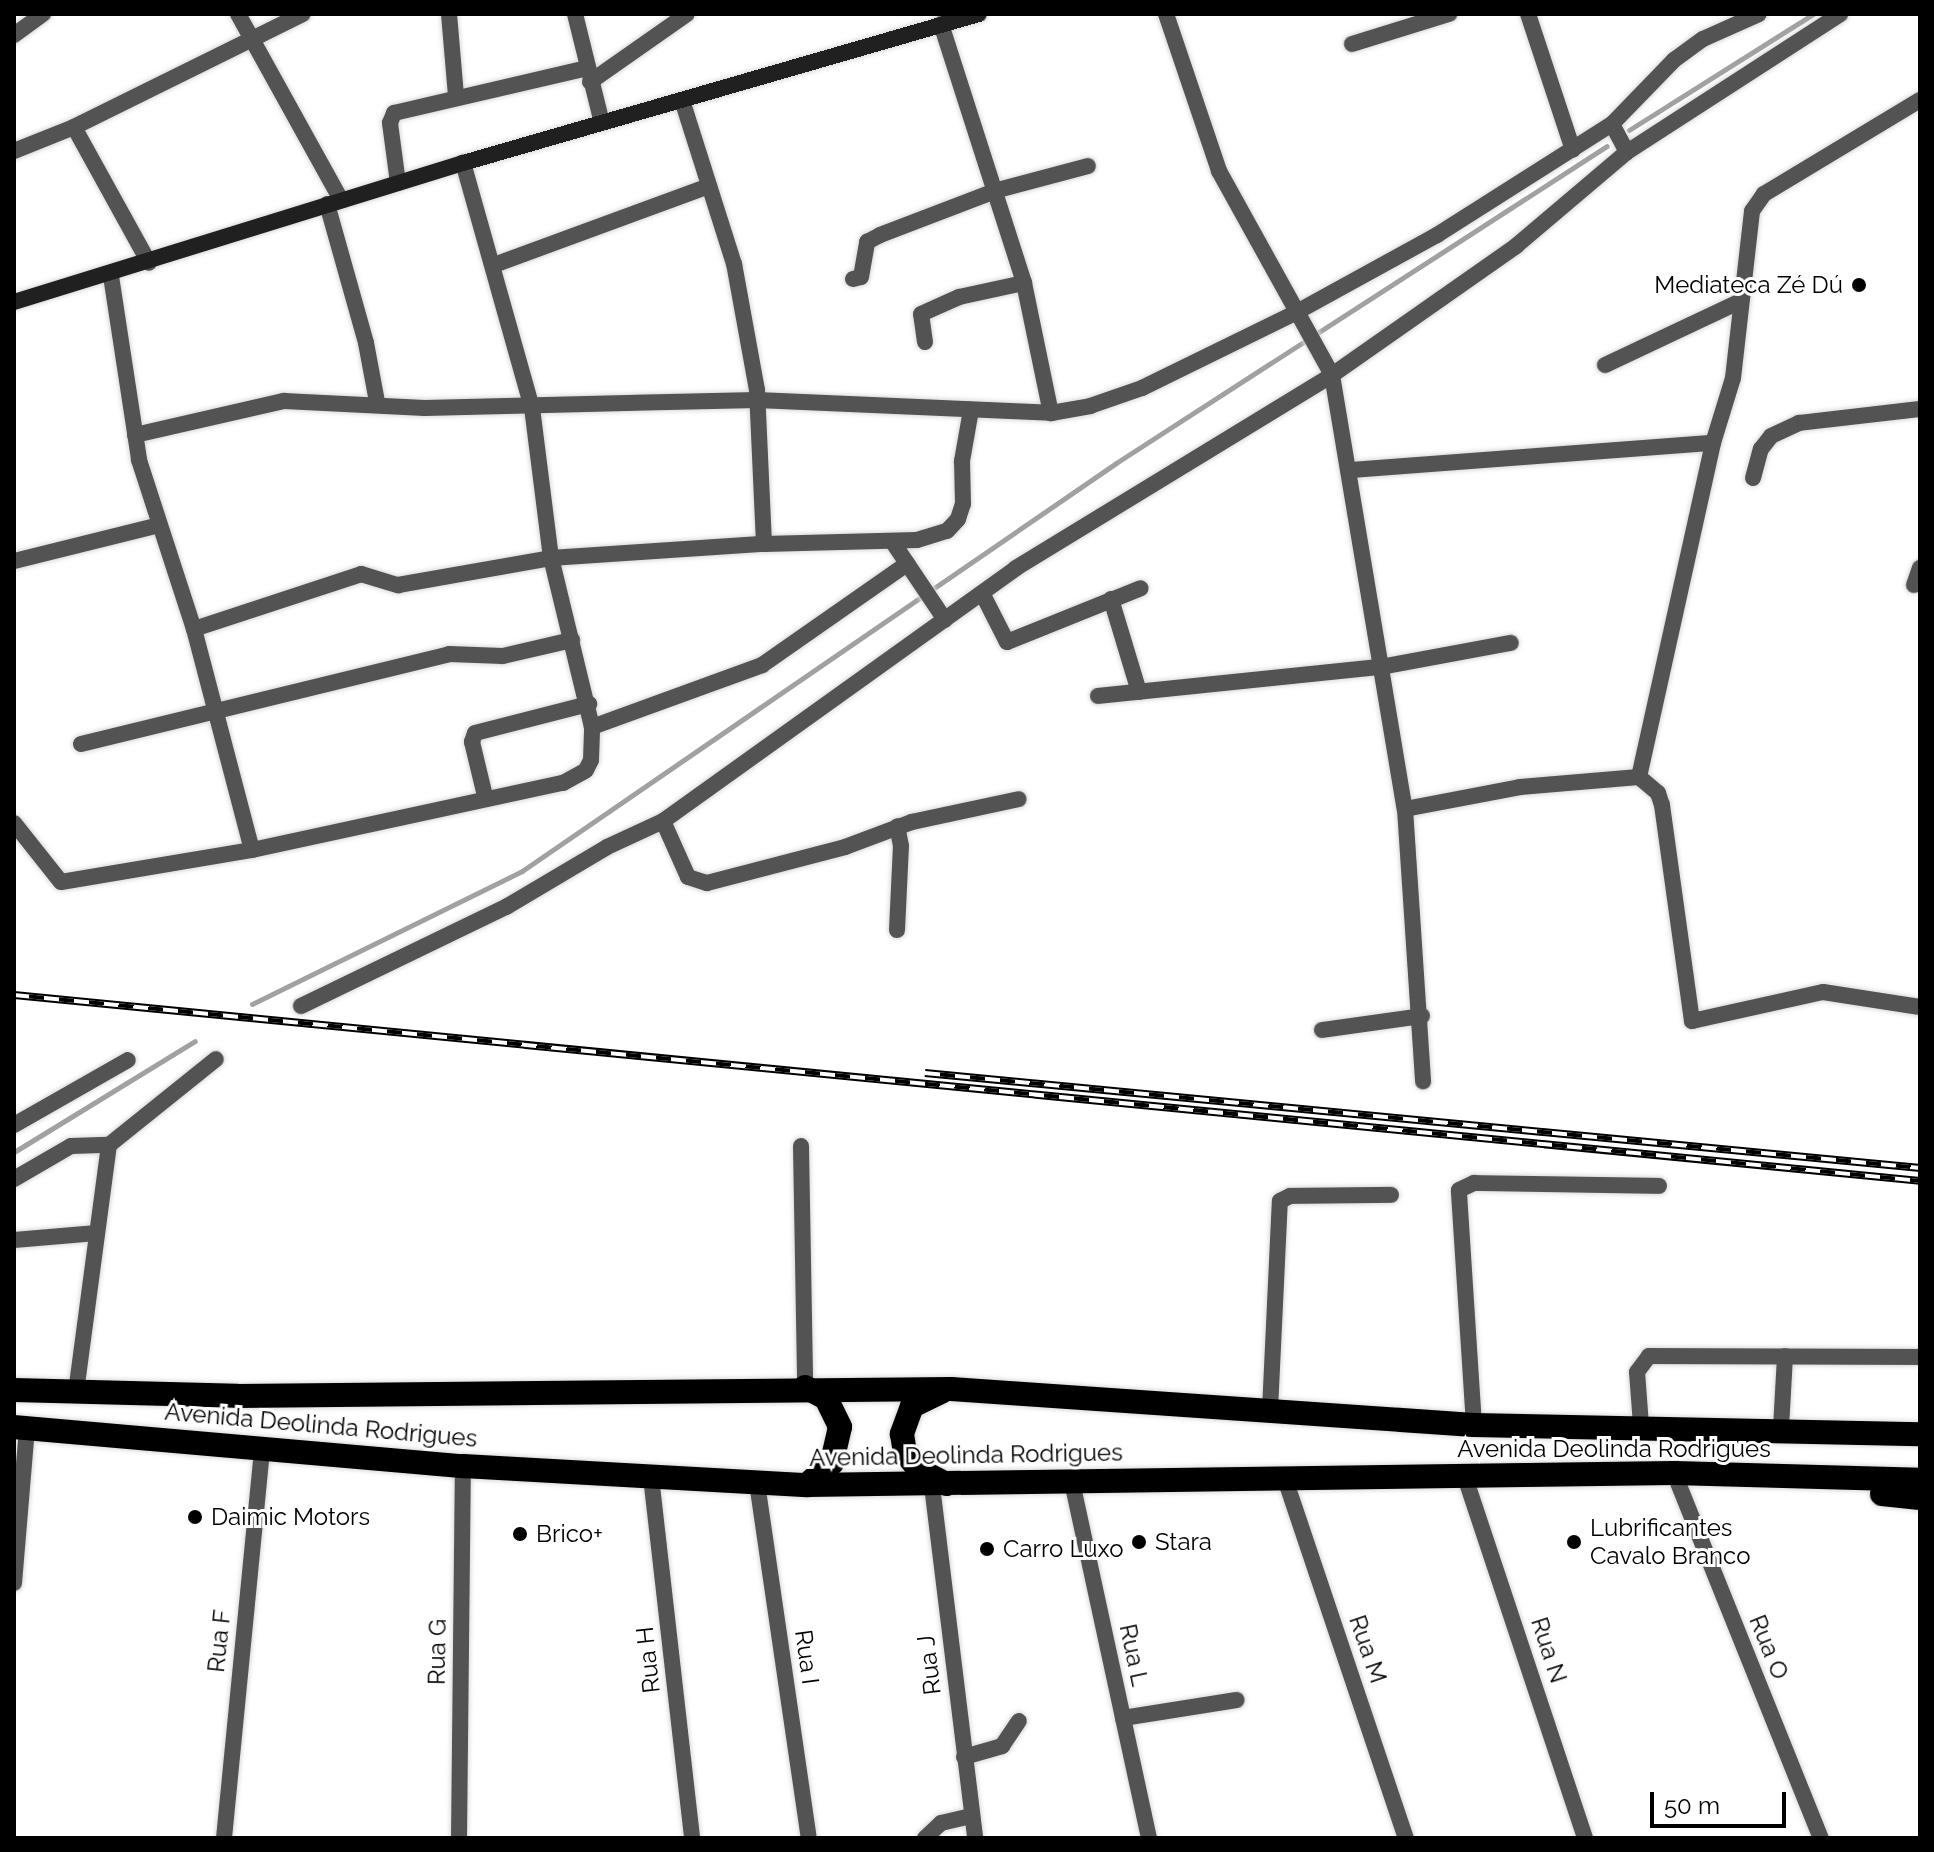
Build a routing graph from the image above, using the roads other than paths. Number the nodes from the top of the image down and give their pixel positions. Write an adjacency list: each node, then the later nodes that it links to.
1 (43, 14): 14 (street)
2 (238, 14): 15 (street)
3 (303, 14): 15 (street)
4 (449, 14): 18 (street)
5 (575, 14): 17 (street)
6 (687, 14): 17 (street)
7 (979, 14): 13 (street)
8 (1166, 14): 39 (street)
9 (1447, 14): 16 (street)
10 (1528, 14): 24 (street)
11 (1759, 14): 23 (street)
12 (1840, 14): 23 (street)
13 (941, 24): 19 (street); 30 (street)
14 (14, 35)
15 (253, 39): 22 (street); 31 (street)
16 (1352, 44)
17 (589, 75): 18 (street); 21 (street)
18 (456, 95): 28 (street)
19 (682, 100): 21 (street); 29 (street)
20 (1920, 100): 38 (street)
21 (602, 123): 26 (street)
22 (74, 127): 25 (street); 32 (street)
23 (1619, 138): 24 (street); 42 (street)
24 (1573, 150): 39 (street)
25 (14, 151)
26 (463, 163): 28 (street); 33 (street)
27 (1088, 166): 30 (street)
28 (398, 183): 31 (street)
29 (709, 186): 33 (street); 43 (street)
30 (998, 190): 35 (street); 36 (street)
31 (334, 202): 32 (street); 44 (street)
32 (149, 263): 34 (street)
33 (494, 265): 45 (street)
34 (111, 276): 37 (street); 49 (street)
35 (853, 279)
36 (1024, 283): 40 (street); 48 (street)
37 (14, 302)
38 (1739, 302): 41 (street); 50 (street)
39 (1301, 319): 42 (street); 48 (street)
40 (925, 342)
41 (1605, 365)
42 (1332, 375): 51 (street); 62 (street)
43 (757, 400): 45 (street); 47 (street); 55 (street)
44 (377, 402): 45 (street); 49 (street)
45 (532, 408): 56 (street)
46 (1920, 409): 52 (street)
47 (971, 410): 48 (street); 54 (street)
48 (1051, 413)
49 (135, 435): 53 (street)
50 (1713, 443): 51 (street); 75 (street)
51 (1351, 470): 68 (street)
52 (1753, 478)
53 (159, 525): 57 (street); 65 (street)
54 (892, 541): 55 (street); 59 (street)
55 (764, 544): 56 (street)
56 (551, 558): 65 (street); 66 (street)
57 (14, 561)
58 (1920, 568): 60 (street)
59 (911, 570): 64 (street); 73 (street)
60 (1914, 585)
61 (1141, 588): 63 (street)
62 (982, 593): 63 (street); 64 (street)
63 (1111, 599): 69 (street)
64 (941, 614): 79 (street)
65 (194, 629): 72 (street)
66 (572, 640): 71 (street); 72 (street)
67 (1511, 643): 68 (street)
68 (1381, 667): 69 (street); 78 (street)
69 (1139, 692): 70 (street)
70 (1098, 696)
71 (589, 704): 73 (street); 76 (street)
72 (214, 711): 74 (street); 82 (street)
73 (592, 727): 76 (street)
74 (81, 744)
75 (1639, 777): 78 (street); 85 (street)
76 (485, 796): 82 (street)
77 (1019, 799): 81 (street)
78 (1405, 809): 86 (street)
79 (663, 821): 81 (street); 84 (street)
80 (14, 823): 82 (street)
81 (897, 826): 83 (street)
82 (252, 850)
83 (897, 930)
84 (301, 1006)
85 (1920, 1007)
86 (1422, 1016): 87 (street); 90 (street)
87 (1322, 1030)
88 (216, 1059): 92 (street)
89 (128, 1060): 91 (street)
90 (1423, 1081)
91 (14, 1125)
92 (109, 1145): 94 (street); 97 (street)
93 (801, 1146): 101 (street)
94 (14, 1179)
95 (1659, 1186): 106 (street)
96 (1391, 1195): 105 (street)
97 (97, 1233): 98 (street); 104 (street)
98 (14, 1240)
99 (1785, 1356): 100 (street); 107 (street); 109 (street)
100 (1920, 1357)
101 (805, 1387): 102 (highway, Avenida Deolinda Rodrigues); 104 (highway, Avenida Deolinda Rodrigues); 121 (highway)
102 (951, 1389): 105 (highway, Avenida Deolinda Rodrigues); 122 (highway)
103 (14, 1390): 104 (highway, Avenida Deolinda Rodrigues)
104 (76, 1392)
105 (1270, 1410): 106 (highway, Avenida Deolinda Rodrigues)
106 (1474, 1425): 107 (highway, Avenida Deolinda Rodrigues)
107 (1641, 1425): 109 (highway, Avenida Deolinda Rodrigues)
108 (20, 1427): 111 (highway, Avenida Deolinda Rodrigues); 124 (street)
109 (1781, 1428): 110 (highway, Avenida Deolinda Rodrigues)
110 (1920, 1434)
111 (262, 1449): 112 (highway, Avenida Deolinda Rodrigues); 130 (street, Rua F)
112 (463, 1466): 115 (highway, Avenida Deolinda Rodrigues); 131 (street, Rua G)
113 (1674, 1473): 116 (highway, Avenida Deolinda Rodrigues); 117 (highway, Avenida Deolinda Rodrigues); 139 (street, Rua O)
114 (1284, 1476): 116 (highway, Avenida Deolinda Rodrigues); 119 (highway, Avenida Deolinda Rodrigues); 137 (street, Rua M)
115 (651, 1477): 120 (highway, Avenida Deolinda Rodrigues); 132 (street, Rua H)
116 (1465, 1477): 138 (street, Rua N)
117 (1784, 1478): 118 (highway, Avenida Deolinda Rodrigues); 123 (highway)
118 (1920, 1480)
119 (1072, 1482): 122 (highway, Avenida Deolinda Rodrigues); 126 (street, Rua L)
120 (757, 1483): 121 (highway, Avenida Deolinda Rodrigues); 133 (street, Rua I)
121 (807, 1485): 122 (highway, Avenida Deolinda Rodrigues)
122 (940, 1485): 128 (street, Rua J)
123 (1920, 1498)
124 (14, 1583)
125 (1237, 1700): 126 (street)
126 (1123, 1718): 136 (street, Rua L)
127 (1019, 1721): 128 (street)
128 (964, 1757): 129 (street, Rua J)
129 (972, 1816): 134 (street); 135 (street, Rua J)
130 (224, 1838)
131 (459, 1838)
132 (692, 1838)
133 (809, 1838)
134 (925, 1838)
135 (975, 1838)
136 (1149, 1838)
137 (1406, 1838)
138 (1585, 1838)
139 (1821, 1838)

